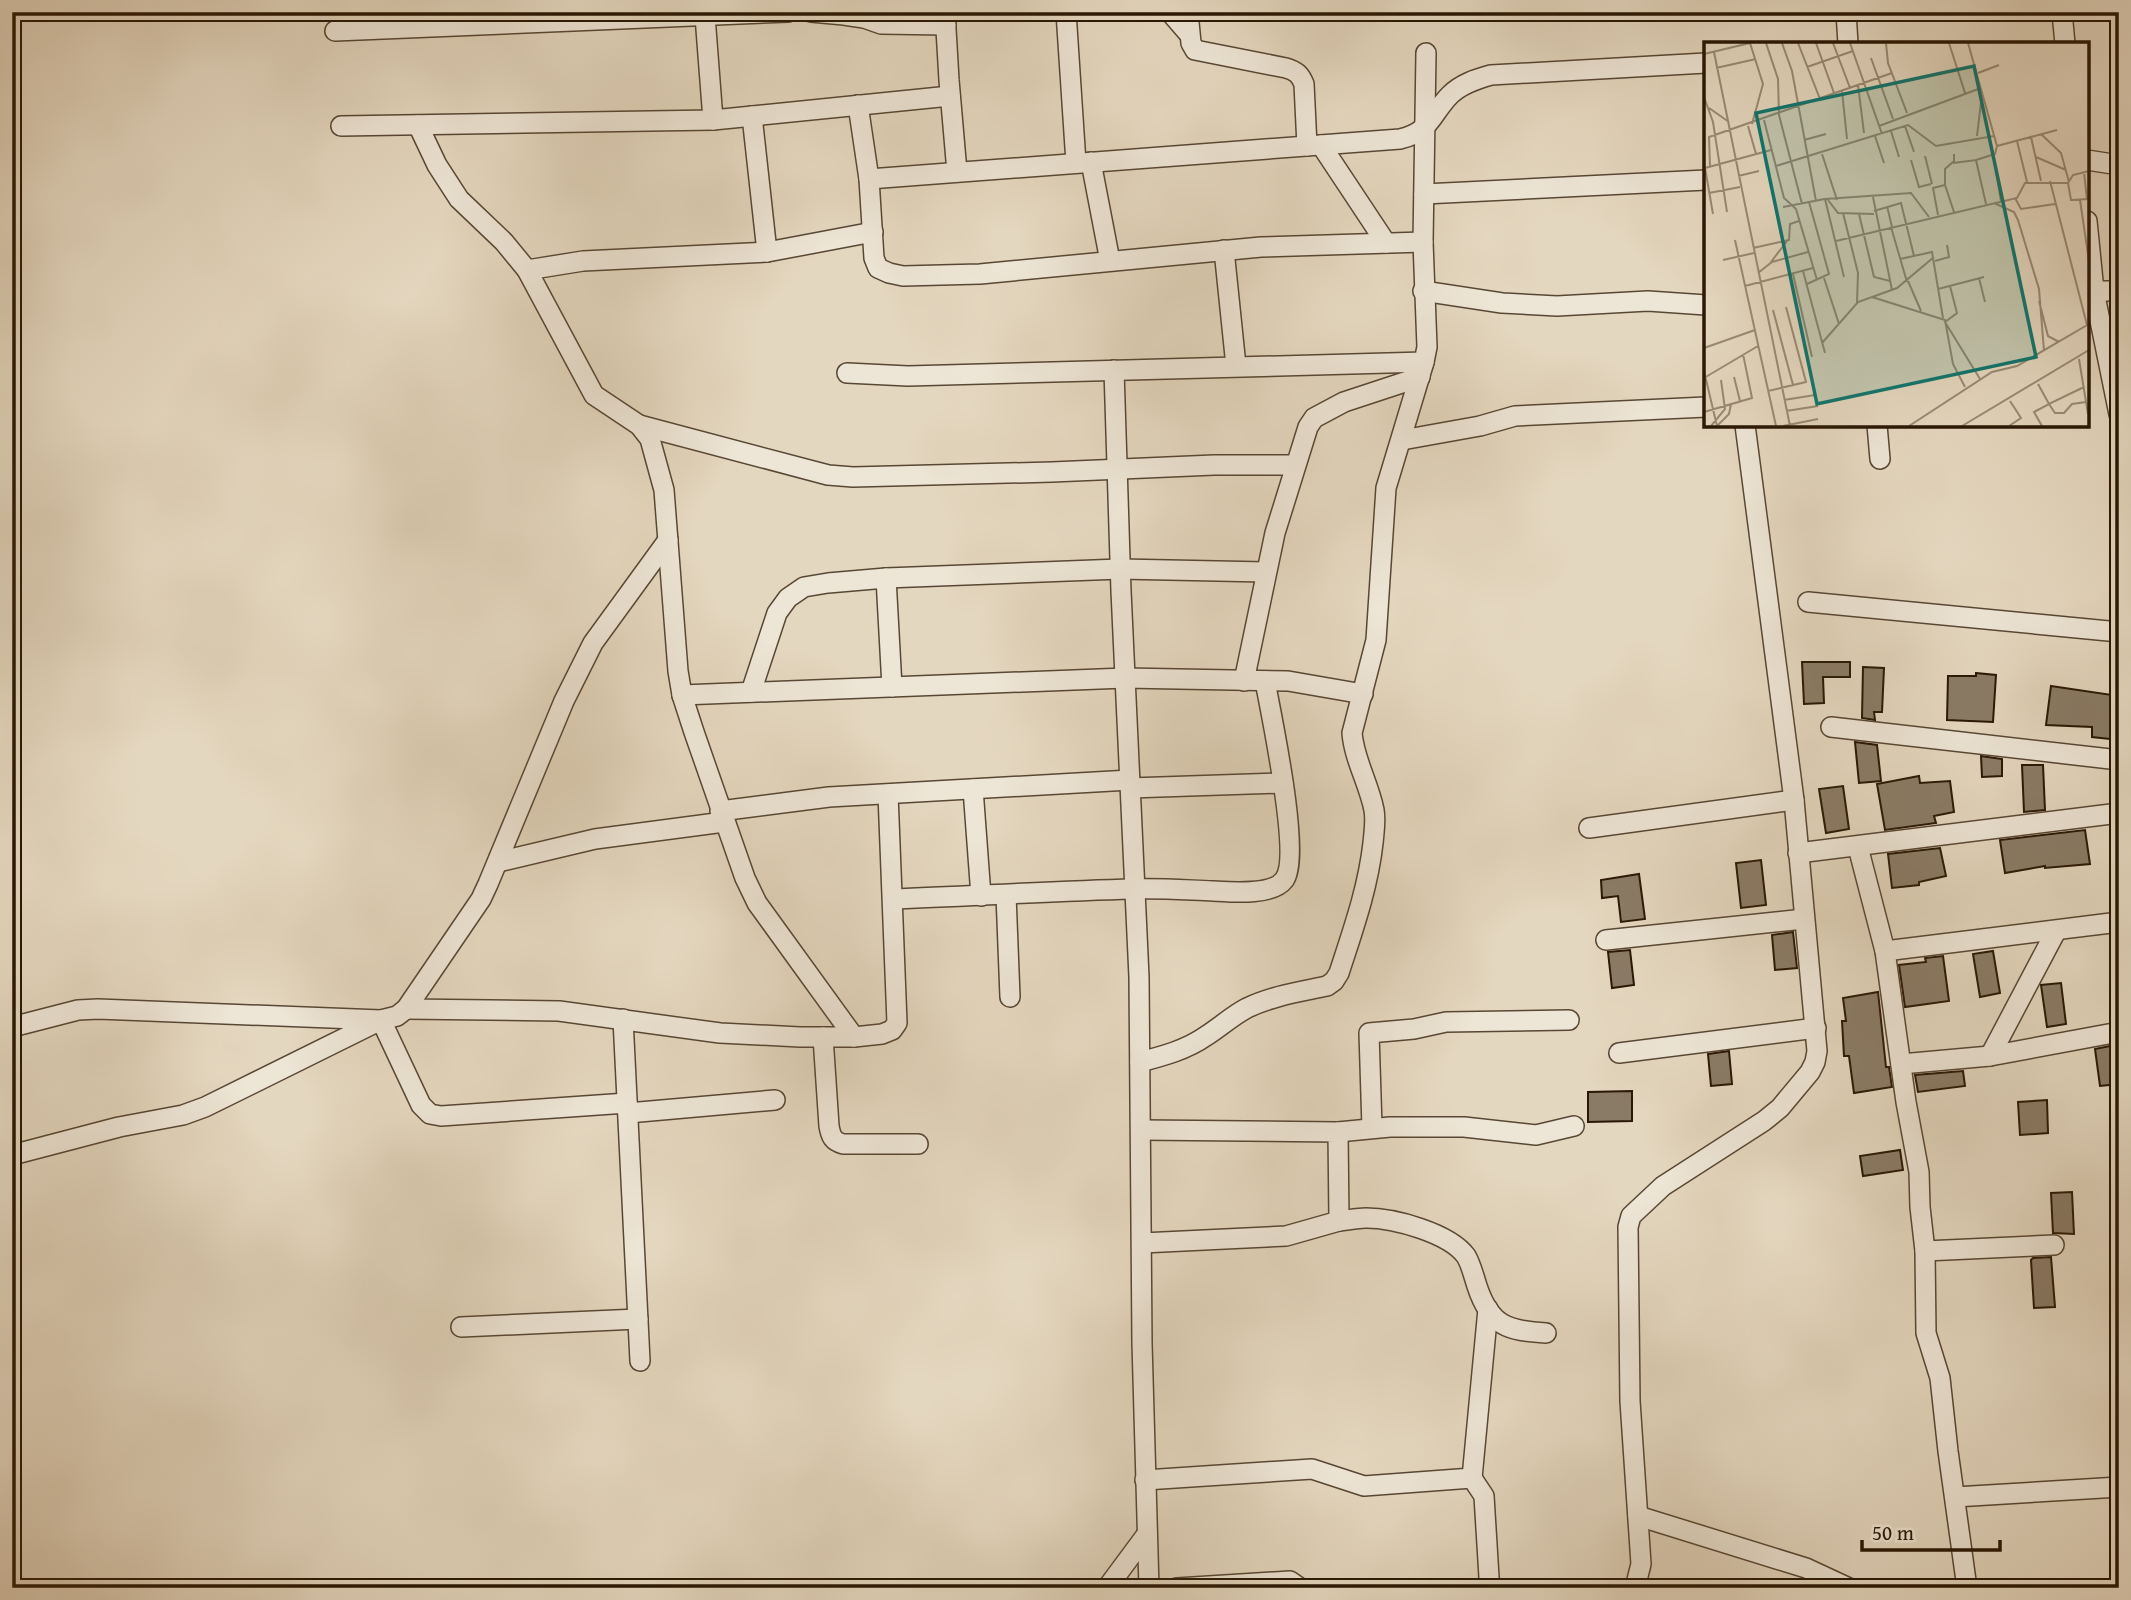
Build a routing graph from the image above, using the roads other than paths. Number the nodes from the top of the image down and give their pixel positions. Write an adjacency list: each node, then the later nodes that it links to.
1 (788, 12): 8 (street)
2 (811, 12): 9 (street)
3 (1066, 12): 26 (street)
4 (1170, 12): 12 (street)
5 (1188, 12): 12 (street)
6 (1846, 12): 13 (street)
7 (2062, 12): 14 (street)
8 (705, 16): 10 (street); 20 (street)
9 (946, 19): 17 (street)
10 (387, 21): 11 (street)
11 (335, 31)
12 (1189, 34): 24 (street)
13 (1848, 42)
14 (2065, 42)
15 (1426, 53): 23 (street)
16 (1704, 63): 23 (street)
17 (950, 96): 18 (street); 28 (street)
18 (858, 105): 19 (street); 29 (street)
19 (752, 116): 20 (street); 36 (street)
20 (713, 120): 21 (street)
21 (418, 125): 22 (street); 39 (street)
22 (341, 127)
23 (1426, 127): 24 (street); 31 (street)
24 (1314, 145): 26 (street); 34 (street)
25 (2089, 160): 27 (street)
26 (1084, 162): 28 (street); 38 (street)
27 (2119, 165)
28 (957, 172): 29 (street)
29 (869, 179): 32 (street)
30 (1704, 180): 31 (street)
31 (1424, 194): 33 (street)
32 (873, 232): 36 (street); 38 (street)
33 (1423, 242): 34 (street); 40 (street)
34 (1386, 243): 35 (street)
35 (1224, 250): 38 (street); 44 (street)
36 (767, 252): 39 (street)
37 (2089, 256): 41 (street)
38 (1110, 261)
39 (527, 270): 50 (street)
40 (1423, 290): 43 (street); 46 (street)
41 (2091, 291): 42 (street); 49 (street)
42 (2119, 291)
43 (1704, 304)
44 (1236, 366): 45 (street); 46 (street)
45 (1114, 370): 47 (street); 56 (street)
46 (1422, 370): 53 (street); 55 (street)
47 (847, 373)
48 (1704, 407): 53 (street)
49 (2119, 414)
50 (639, 425): 56 (street); 57 (street)
51 (1745, 427): 76 (street)
52 (1877, 427): 54 (street)
53 (1402, 440): 68 (street)
54 (1880, 459)
55 (1295, 465): 56 (street); 59 (street)
56 (1117, 468): 58 (street)
57 (668, 540): 69 (street); 82 (street)
58 (1121, 569): 59 (street); 60 (street); 63 (street)
59 (1266, 572): 64 (street)
60 (886, 578): 66 (street); 67 (street)
61 (1808, 602): 62 (street)
62 (2119, 632)
63 (1125, 678): 64 (street); 66 (street); 73 (street)
64 (1244, 681): 65 (street)
65 (1265, 681): 68 (street); 72 (street)
66 (892, 687): 67 (street)
67 (751, 692): 69 (street)
68 (1363, 694): 104 (street)
69 (682, 695): 78 (street)
70 (1830, 727): 71 (street)
71 (2119, 760)
72 (1283, 783): 73 (street); 83 (street)
73 (1130, 784): 74 (street); 83 (street)
74 (973, 789): 75 (street); 84 (street)
75 (888, 794): 78 (street); 86 (street)
76 (1794, 800): 79 (street); 81 (street)
77 (2119, 813): 80 (street)
78 (722, 816): 82 (street); 101 (street)
79 (1589, 828)
80 (1858, 847): 81 (street); 91 (street)
81 (1798, 853): 87 (street)
82 (498, 862): 93 (street)
83 (1135, 889): 85 (street); 104 (street)
84 (981, 895): 85 (street); 86 (street)
85 (1006, 895): 92 (street)
86 (893, 899): 101 (street)
87 (1804, 919): 90 (street); 98 (street)
88 (2119, 922): 89 (street)
89 (2056, 931): 91 (street); 103 (street)
90 (1606, 940)
91 (1885, 951): 105 (street)
92 (1010, 998)
93 (406, 1009): 94 (street); 95 (street)
94 (623, 1019): 100 (street); 107 (street)
95 (381, 1020): 97 (street); 107 (street); 113 (street)
96 (1569, 1020): 109 (street)
97 (12, 1027)
98 (1816, 1028): 102 (street); 127 (street)
99 (2119, 1032): 103 (street)
100 (823, 1037): 101 (street); 112 (street)
101 (854, 1037)
102 (1619, 1053)
103 (1990, 1056): 105 (street)
104 (1140, 1062): 110 (street)
105 (1901, 1063): 117 (street)
106 (775, 1100): 107 (street)
107 (627, 1108): 119 (street)
108 (1574, 1126): 109 (street)
109 (1372, 1128): 111 (street)
110 (1141, 1130): 111 (street); 115 (street)
111 (1338, 1132): 114 (street)
112 (918, 1144)
113 (12, 1155)
114 (1339, 1221): 115 (street); 118 (street)
115 (1142, 1243): 124 (street)
116 (2054, 1245): 117 (street)
117 (1925, 1251): 126 (street)
118 (1488, 1309): 121 (street); 123 (street)
119 (638, 1319): 120 (street); 122 (street)
120 (461, 1327)
121 (1546, 1333)
122 (640, 1361)
123 (1472, 1478): 124 (street); 133 (street)
124 (1145, 1480): 128 (street)
125 (2119, 1487): 126 (street)
126 (1955, 1497): 136 (street)
127 (1638, 1516): 134 (street); 135 (street)
128 (1147, 1534): 129 (street); 130 (street)
129 (1107, 1588)
130 (1149, 1588)
131 (1177, 1588): 132 (street)
132 (1300, 1588)
133 (1488, 1588)
134 (1635, 1588)
135 (1849, 1588)
136 (1967, 1588)

